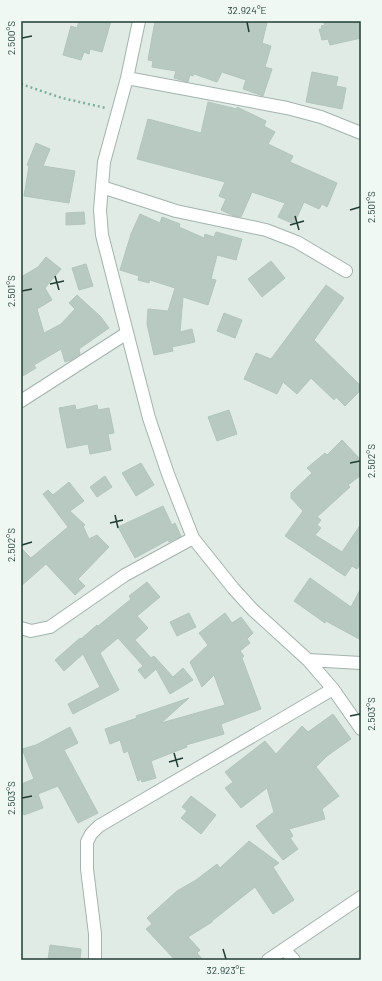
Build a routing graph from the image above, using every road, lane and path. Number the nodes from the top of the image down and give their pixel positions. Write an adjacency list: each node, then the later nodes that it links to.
1 (139, 21): 2 (street)
2 (127, 78): 4 (street); 5 (street)
3 (21, 84): 4 (path)
4 (118, 110): 6 (street)
5 (361, 132)
6 (102, 187): 7 (street); 8 (street)
7 (346, 271)
8 (127, 333): 9 (street); 10 (street)
9 (21, 401)
10 (193, 538): 11 (street); 12 (street)
11 (21, 628)
12 (312, 661): 13 (street); 14 (street)
13 (361, 664)
14 (333, 689): 15 (street); 18 (street)
15 (361, 729)
16 (361, 897): 17 (street)
17 (284, 949): 19 (street); 20 (street)
18 (95, 960)
19 (268, 960)
20 (294, 960)

